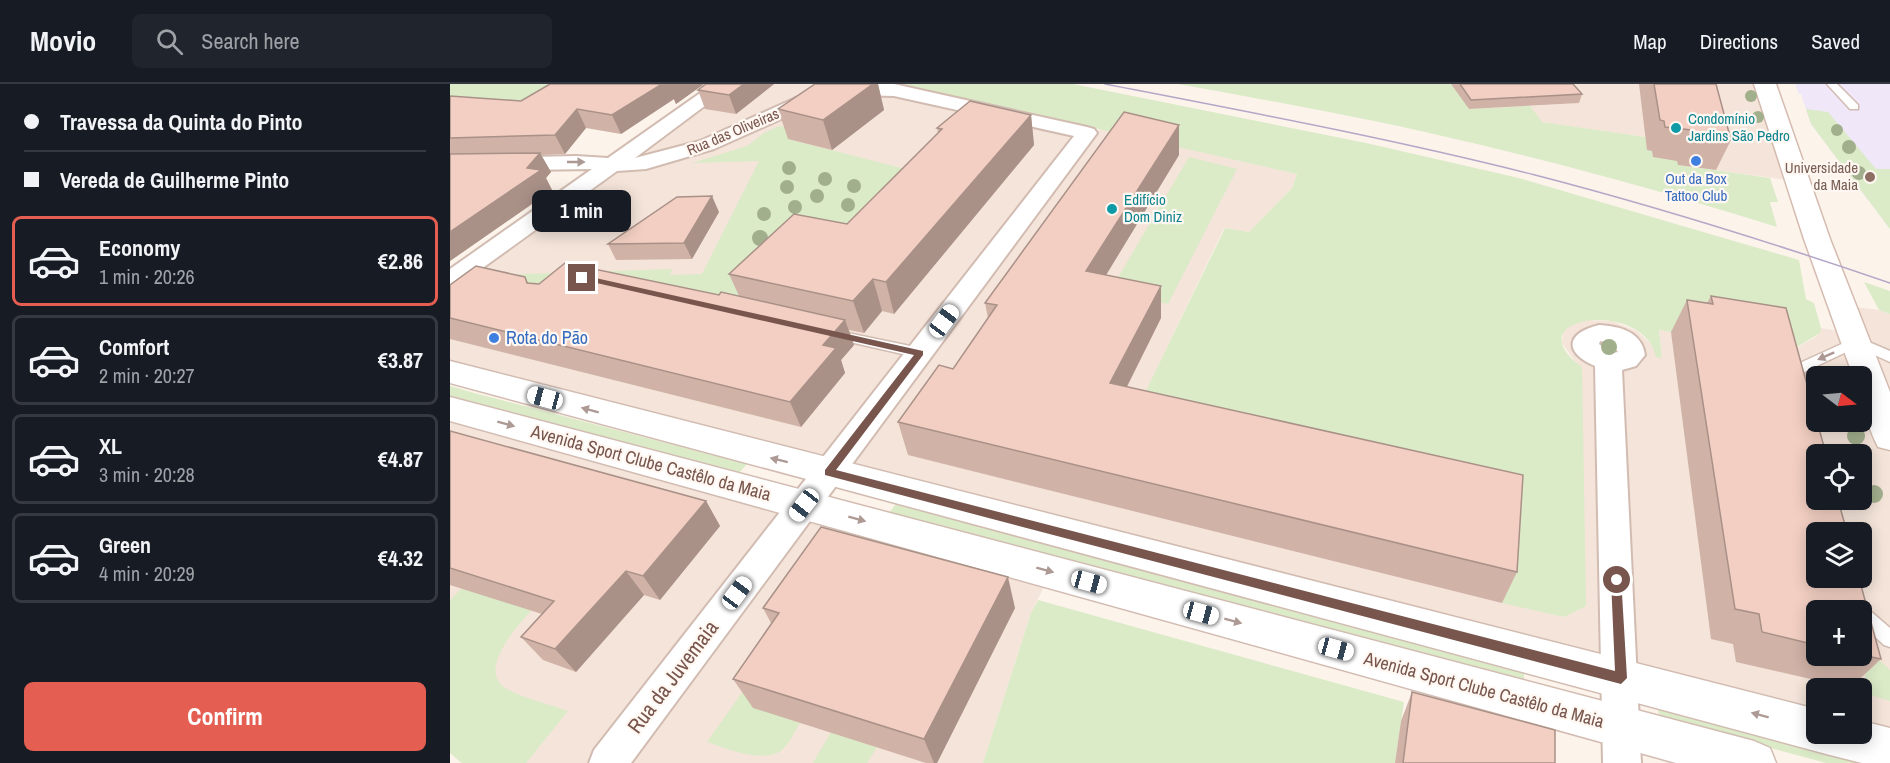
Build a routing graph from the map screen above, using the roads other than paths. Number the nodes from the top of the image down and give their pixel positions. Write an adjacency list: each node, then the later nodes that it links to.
1 (725, 84): 5 (street)
2 (1765, 84): 9 (street)
3 (1832, 84): 4 (lane)
4 (1854, 106)
5 (612, 164): 6 (street, Rua das Oliveiras, one-way to 5); 7 (street); 10 (street, Rua das Oliveiras)
6 (450, 165)
7 (450, 280)
8 (819, 330): 10 (lane)
9 (1857, 342): 11 (lane); 14 (lane, one-way to 14); 16 (street)
10 (920, 353): 17 (street, Rua da Juvemaia)
11 (1890, 357)
12 (1608, 361): 21 (street)
13 (450, 372): 17 (street, Avenida Sport Clube Castêlo da Maia, one-way to 13)
14 (1802, 392)
15 (450, 409): 18 (street, Avenida Sport Clube Castêlo da Maia, one-way to 18)
16 (1890, 438)
17 (829, 472): 18 (street, Rua da Juvemaia); 21 (street, Avenida Sport Clube Castêlo da Maia)
18 (804, 505): 24 (street, Avenida Sport Clube Castêlo da Maia, one-way to 24); 26 (street, Rua da Juvemaia)
19 (1872, 621): 20 (lane)
20 (1890, 639)
21 (1621, 678): 22 (street, Avenida Sport Clube Castêlo da Maia, one-way to 21); 24 (street)
22 (1806, 727)
23 (1870, 744): 25 (street)
24 (1622, 745): 27 (street, Avenida Sport Clube Castêlo da Maia)
25 (1890, 749)
26 (608, 763)
27 (1755, 763)

